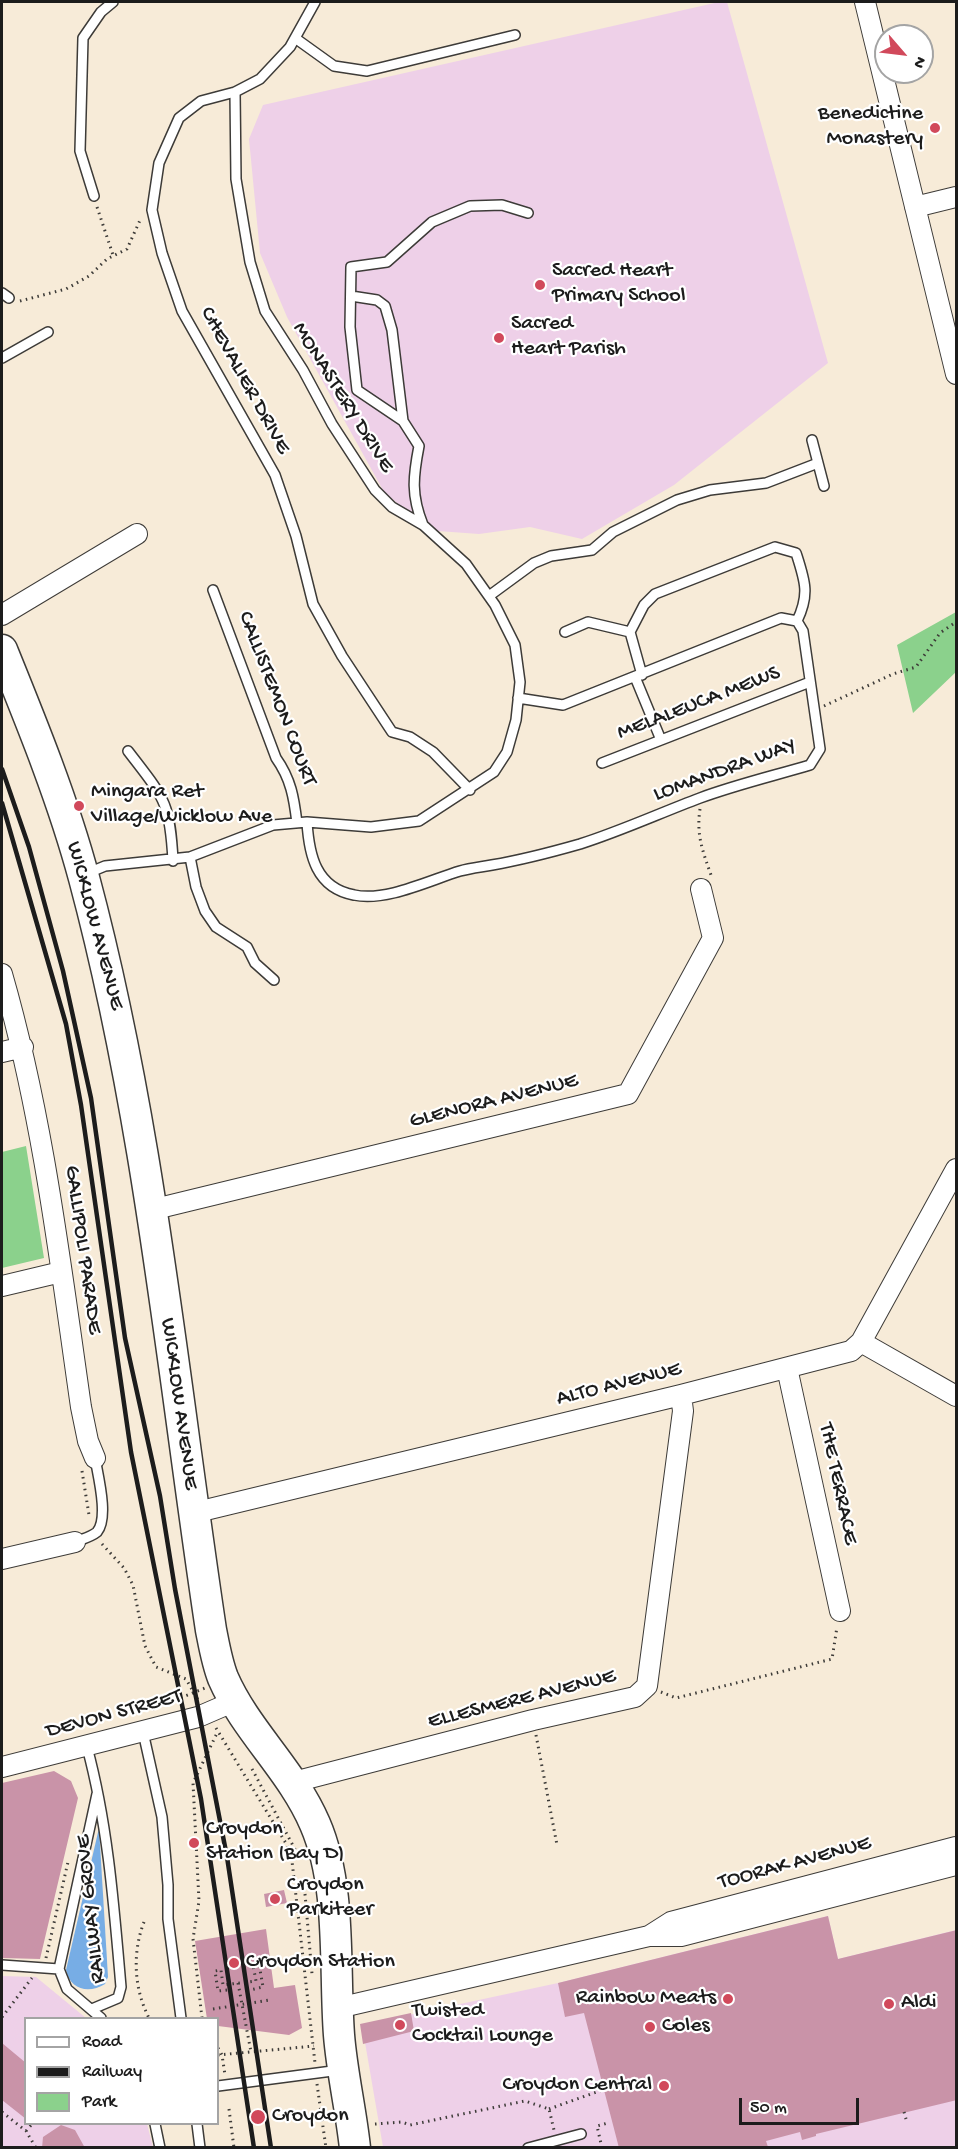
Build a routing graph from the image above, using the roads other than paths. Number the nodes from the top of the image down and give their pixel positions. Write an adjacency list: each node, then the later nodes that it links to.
1 (113, 2): 7 (lane)
2 (315, 2): 5 (lane, CHEVALIER DRIVE)
3 (865, 2): 9 (street)
4 (515, 35): 5 (lane)
5 (295, 38): 6 (lane, CHEVALIER DRIVE)
6 (235, 92): 19 (lane, MONASTERY DRIVE); 34 (lane, CHEVALIER DRIVE)
7 (94, 196)
8 (957, 197): 9 (street)
9 (915, 207): 14 (street)
10 (528, 213): 11 (lane)
11 (351, 296): 15 (lane); 15 (lane)
12 (48, 332): 13 (lane)
13 (2, 358)
14 (957, 374)
15 (403, 421): 19 (lane)
16 (812, 440): 17 (lane)
17 (818, 463): 18 (lane); 22 (lane)
18 (824, 486)
19 (423, 525): 22 (lane, MONASTERY DRIVE)
20 (137, 534): 23 (street)
21 (213, 590): 35 (lane, CALLISTEMON COURT)
22 (489, 596): 30 (lane, MONASTERY DRIVE)
23 (2, 615)
24 (797, 621): 26 (lane); 28 (lane); 29 (lane, LOMANDRA WAY)
25 (565, 632): 26 (lane)
26 (630, 632): 28 (lane)
27 (2, 650): 38 (main road, WICKLOW AVENUE)
28 (639, 676): 30 (lane); 31 (lane)
29 (810, 682): 31 (lane, MELALEUCA MEWS); 35 (lane, LOMANDRA WAY)
30 (518, 698): 34 (lane, MONASTERY DRIVE)
31 (661, 740): 33 (lane, MELALEUCA MEWS)
32 (128, 751): 37 (lane)
33 (602, 763)
34 (470, 790): 35 (lane, MONASTERY DRIVE)
35 (302, 822): 36 (lane, MONASTERY DRIVE)
36 (190, 857): 37 (lane, MONASTERY DRIVE); 41 (lane)
37 (173, 861): 38 (lane, MONASTERY DRIVE)
38 (83, 875): 45 (main road, WICKLOW AVENUE)
39 (701, 889): 45 (street, GLENORA AVENUE)
40 (2, 974): 42 (street, GALLIPOLI PARADE)
41 (274, 981)
42 (23, 1047): 43 (street); 46 (street, GALLIPOLI PARADE)
43 (2, 1052)
44 (957, 1169): 48 (street)
45 (150, 1210): 53 (main road, WICKLOW AVENUE)
46 (61, 1272): 47 (street); 52 (street, GALLIPOLI PARADE)
47 (2, 1286)
48 (861, 1342): 49 (street, ALTO AVENUE); 51 (street)
49 (787, 1368): 50 (street, ALTO AVENUE); 56 (street, THE TERRACE)
50 (681, 1395): 53 (street, ALTO AVENUE); 61 (street, ELLESMERE AVENUE)
51 (957, 1396)
52 (93, 1452): 54 (lane)
53 (193, 1513): 57 (main road, WICKLOW AVENUE)
54 (75, 1542): 55 (street)
55 (2, 1559)
56 (840, 1611)
57 (235, 1701): 58 (street, DEVON STREET); 61 (main road, WICKLOW AVENUE)
58 (143, 1732): 59 (street, DEVON STREET); 71 (lane)
59 (87, 1748): 60 (street, DEVON STREET); 62 (lane, RAILWAY GROVE)
60 (2, 1767)
61 (294, 1782): 68 (main road, WICKLOW AVENUE)
62 (98, 1789): 67 (lane, RAILWAY GROVE); 69 (lane, RAILWAY GROVE)
63 (957, 1847): 65 (street, TOORAK AVENUE)
64 (957, 1865): 65 (street, TOORAK AVENUE)
65 (649, 1936): 68 (street, TOORAK AVENUE)
66 (2, 1965): 67 (lane)
67 (59, 1970): 69 (lane)
68 (338, 2008): 72 (main road, WICKLOW AVENUE)
69 (92, 2009): 70 (lane)
70 (98, 2017)
71 (181, 2017)
72 (329, 2072): 73 (lane); 77 (main road, WICKLOW AVENUE)
73 (219, 2086)
74 (155, 2125): 78 (lane)
75 (197, 2125): 79 (lane)
76 (581, 2134): 80 (lane)
77 (363, 2136)
78 (160, 2148)
79 (200, 2148)
80 (528, 2148)

